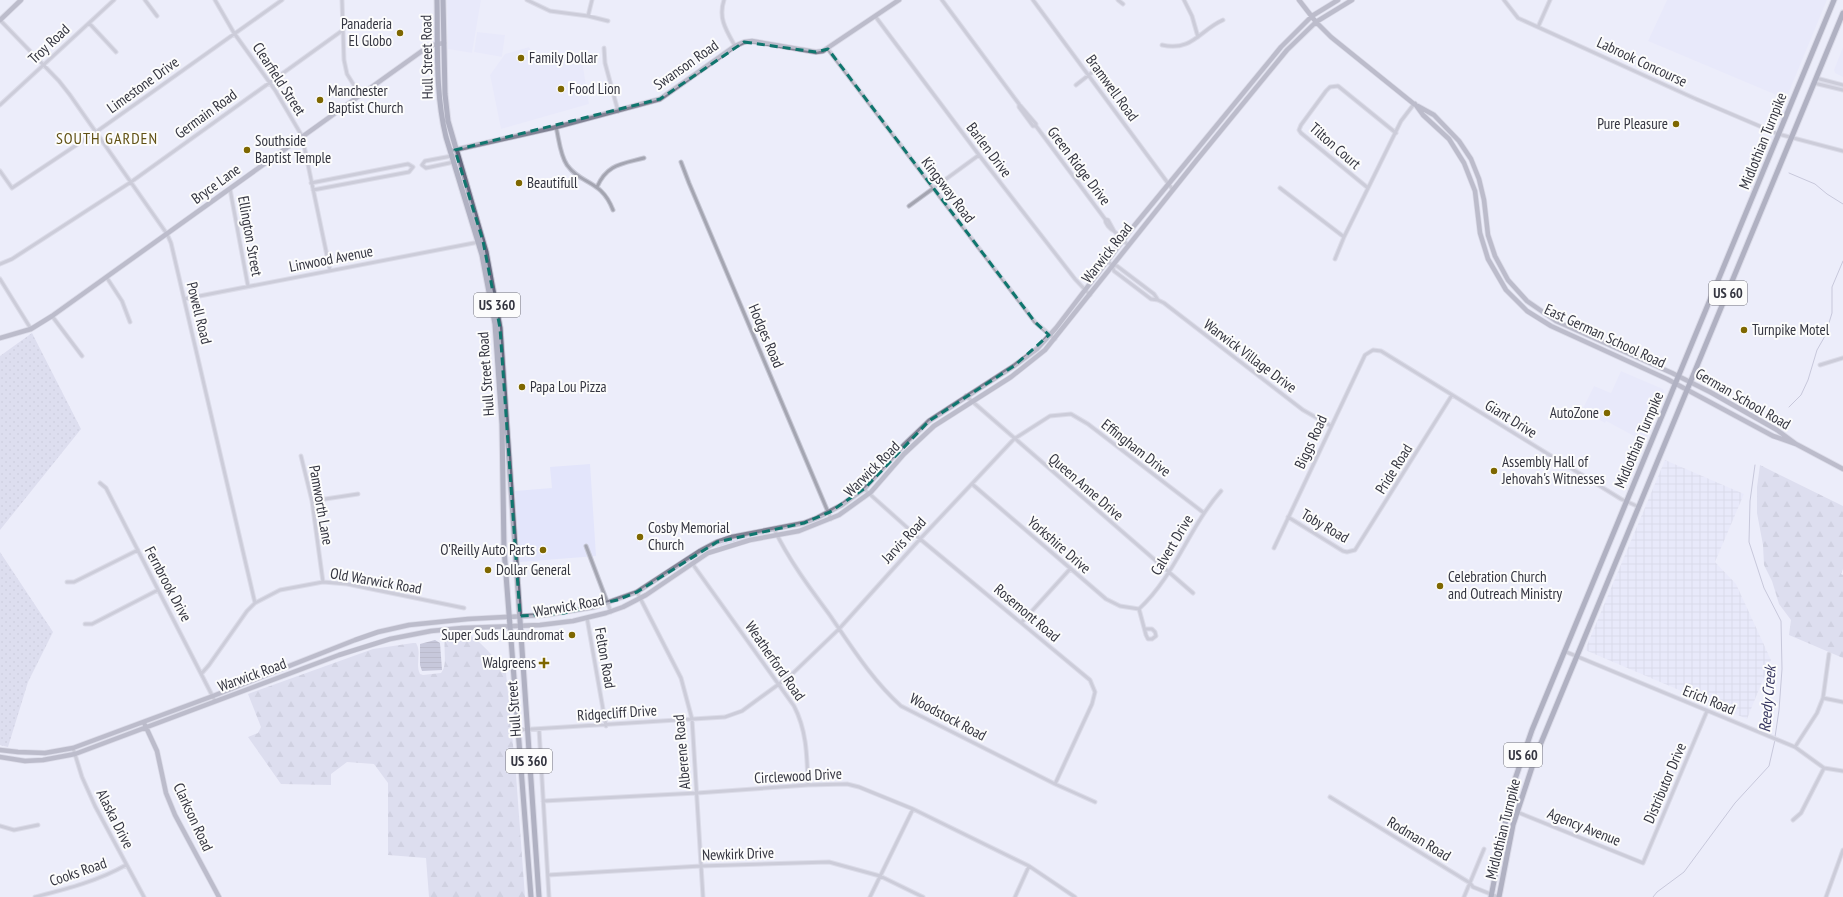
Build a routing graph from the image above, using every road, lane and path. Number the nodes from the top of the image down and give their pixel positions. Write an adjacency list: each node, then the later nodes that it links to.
1 (21, 0): 29 (main road)
2 (114, 0): 33 (street, Troy Road)
3 (145, 0): 25 (street)
4 (215, 0): 36 (street, Clearfield Street)
5 (282, 0): 36 (street, Limestone Drive)
6 (342, 0): 35 (street)
7 (437, 0): 39 (main road, Hull Street Road / US 360)
8 (443, 0): 38 (main road, Hull Street Road / US 360)
9 (527, 0): 26 (street)
10 (592, 0): 26 (street)
11 (724, 0): 41 (street)
12 (898, 0): 27 (main road)
13 (942, 0): 84 (street, Green Ridge Drive)
14 (1033, 0): 47 (street, Bramwell Road)
15 (1118, 0): 23 (street)
16 (1184, 0): 37 (street)
17 (1298, 0): 28 (main road, East German School Road)
18 (1338, 0): 28 (main road, Warwick Road)
19 (1352, 0): 32 (main road, Warwick Road)
20 (1504, 0): 34 (street, Labrook Concourse)
21 (1550, 0): 34 (street)
22 (1834, 0): 60 (main road, Midlothian Turnpike / US 60)
23 (1123, 4)
24 (1843, 13): 48 (main road, Midlothian Turnpike / US 60)
25 (157, 16)
26 (588, 16): 31 (street)
27 (875, 16): 43 (main road); 65 (street, Barlen Drive)
28 (1312, 16): 32 (main road, East German School Road); 72 (main road, Warwick Road)
29 (0, 20): 45 (street, Powell Road)
30 (1223, 20): 37 (street)
31 (608, 21)
32 (1316, 22): 54 (main road, East German School Road); 79 (main road, Warwick Road)
33 (89, 23): 44 (street); 45 (street, Troy Road)
34 (1538, 27): 60 (street, Labrook Concourse)
35 (343, 30): 49 (street, Germain Road); 53 (street)
36 (234, 33): 49 (street, Clearfield Street); 58 (street, Limestone Drive)
37 (1198, 37): 40 (street)
38 (444, 43): 39 (main road, Bryce Lane); 64 (main road, Hull Street Road / US 360)
39 (438, 44): 53 (main road, Bryce Lane); 64 (main road, Hull Street Road / US 360)
40 (1162, 45)
41 (735, 46): 43 (main road, Swanson Road); 56 (main road, Swanson Road)
42 (604, 48): 56 (street)
43 (828, 49): 74 (street, Kingsway Road)
44 (116, 52)
45 (43, 65): 55 (street, Troy Road); 58 (street, Powell Road)
46 (1094, 72): 47 (street)
47 (1089, 75): 50 (street); 72 (street, Bramwell Road)
48 (1815, 80): 51 (street); 52 (street); 62 (main road, Midlothian Turnpike / US 60)
49 (270, 82): 61 (street, Clearfield Street); 70 (street, Germain Road)
50 (1076, 85)
51 (1843, 85)
52 (1843, 90)
53 (360, 95): 61 (main road, Bryce Lane)
54 (1414, 104): 59 (street); 101 (main road, East German School Road); 103 (main road, East German School Road)
55 (0, 105)
56 (618, 111): 57 (main road, Swanson Road)
57 (556, 126): 64 (main road, Swanson Road); 73 (street)
58 (96, 132): 69 (street, Limestone Drive); 70 (street, Powell Road)
59 (1396, 133): 76 (street); 76 (street, Tilton Court)
60 (1778, 134): 62 (street, Labrook Concourse); 111 (main road, Midlothian Turnpike / US 60)
61 (302, 136): 71 (street, Clearfield Street); 77 (main road, Bryce Lane)
62 (1792, 138): 63 (street, Labrook Concourse); 113 (main road, Midlothian Turnpike / US 60)
63 (1843, 151)
64 (453, 153): 67 (main road, Hull Street Road / US 360); 67 (street)
65 (979, 155): 74 (street); 95 (street, Barlen Drive)
66 (644, 158): 73 (street)
67 (456, 162): 85 (main road, Hull Street Road / US 360)
68 (681, 162): 133 (street, Hodges Road)
69 (0, 171)
70 (130, 182): 82 (street, Powell Road); 89 (street, Germain Road)
71 (311, 183): 78 (street, Clearfield Street); 78 (street)
72 (1168, 184): 79 (street, Bramwell Road); 84 (main road, Warwick Road)
73 (597, 187): 81 (street)
74 (933, 188): 80 (street); 104 (street, Kingsway Road)
75 (1280, 188): 83 (street)
76 (1368, 188): 83 (street)
77 (230, 189): 82 (main road, Bryce Lane); 94 (street, Ellington Street)
78 (313, 190): 91 (street, Clearfield Street)
79 (1173, 190): 86 (main road, Warwick Road)
80 (909, 206)
81 (613, 210)
82 (167, 234): 92 (main road, Bryce Lane); 97 (street, Powell Road)
83 (1344, 237): 87 (street)
84 (1123, 240): 86 (street, Green Ridge Drive); 88 (main road, Warwick Road)
85 (481, 242): 91 (street, Linwood Avenue); 158 (main road, Hull Street Road / US 360); 159 (main road, Hull Street Road / US 360)
86 (1128, 245): 90 (main road, Warwick Road)
87 (1335, 259)
88 (1107, 261): 90 (street, Warwick Village Drive); 95 (main road, Warwick Road)
89 (0, 264)
90 (1112, 265): 96 (main road, Warwick Road); 98 (street, Warwick Village Drive); 98 (street, Warwick Village Drive)
91 (330, 270): 94 (street, Linwood Avenue)
92 (107, 278): 99 (main road, Bryce Lane); 100 (street)
93 (0, 279): 102 (street)
94 (248, 286): 97 (street, Linwood Avenue)
95 (1085, 290): 96 (street, Barlen Drive); 104 (main road, Warwick Road)
96 (1090, 295): 106 (main road, Warwick Road)
97 (184, 299): 153 (street, Powell Road)
98 (1158, 300): 119 (street, Warwick Village Drive)
99 (52, 316): 102 (main road, Bryce Lane); 108 (street)
100 (130, 322)
101 (1569, 327): 103 (main road); 111 (main road, East German School Road)
102 (31, 329): 105 (main road, Bryce Lane)
103 (1566, 333): 112 (main road, East German School Road)
104 (1049, 335): 106 (street, Kingsway Road); 116 (main road, Warwick Road)
105 (0, 338)
106 (1055, 339): 117 (main road, Warwick Road)
107 (1373, 350): 115 (street, Giant Drive); 119 (street, Biggs Road)
108 (82, 356)
109 (1843, 358): 110 (street)
110 (1820, 365)
111 (1678, 376): 112 (main road, Midlothian Turnpike / US 60); 113 (main road, German School Road)
112 (1676, 383): 114 (main road, German School Road); 131 (main road, Midlothian Turnpike / US 60)
113 (1691, 383): 114 (main road, Midlothian Turnpike / US 60); 121 (main road, German School Road)
114 (1688, 389): 121 (main road, German School Road); 132 (main road, Midlothian Turnpike / US 60)
115 (1452, 395): 131 (street, Giant Drive); 143 (street, Pride Road)
116 (966, 396): 117 (street, Queen Anne Drive); 126 (main road, Warwick Road)
117 (972, 401): 120 (street, Queen Anne Drive); 128 (main road, Warwick Road)
118 (1050, 416): 120 (street, Jarvis Road); 134 (street, Effingham Drive)
119 (1331, 426): 135 (street, Biggs Road)
120 (1014, 439): 125 (street, Jarvis Road); 146 (street, Queen Anne Drive)
121 (1796, 444): 123 (main road, German School Road)
122 (301, 456): 130 (street, Pamworth Lane)
123 (1843, 469)
124 (100, 483): 142 (street, Fernbrook Drive)
125 (972, 484): 139 (street, Jarvis Road); 145 (street, Yorkshire Drive)
126 (864, 489): 128 (street, Rosemont Road); 133 (main road, Warwick Road)
127 (1222, 491): 134 (street, Calvert Drive)
128 (869, 493): 136 (main road, Warwick Road); 139 (street, Rosemont Road)
129 (358, 494): 130 (street)
130 (312, 501): 148 (street, Pamworth Lane)
131 (1626, 502): 132 (street, Giant Drive); 167 (main road, Midlothian Turnpike / US 60)
132 (1639, 507): 169 (main road, Midlothian Turnpike / US 60)
133 (828, 513): 136 (street, Hodges Road); 137 (main road, Warwick Road)
134 (1204, 513): 146 (street, Calvert Drive)
135 (1288, 517): 141 (street, Biggs Road); 143 (street, Toby Road)
136 (831, 519): 138 (main road, Warwick Road)
137 (774, 529): 138 (street, Woodstock Road); 150 (main road, Warwick Road)
138 (777, 536): 144 (main road, Warwick Road); 165 (street, Woodstock Road)
139 (920, 539): 161 (street, Rosemont Road); 165 (street, Jarvis Road)
140 (586, 546): 154 (street, Felton Road)
141 (1274, 548)
142 (138, 550): 147 (street); 149 (street, Fernbrook Drive)
143 (1351, 552)
144 (694, 562): 152 (main road, Warwick Road); 171 (street, Weatherford Road)
145 (1070, 569): 156 (street, Yorkshire Drive); 161 (street)
146 (1170, 573): 151 (street, Queen Anne Drive); 156 (street, Calvert Drive)
147 (67, 582)
148 (322, 582): 153 (street, Old Warwick Road); 155 (street, Old Warwick Road)
149 (158, 590): 162 (street); 170 (street, Fernbrook Drive)
150 (637, 592): 152 (street, Alberene Road); 154 (main road, Warwick Road)
151 (1193, 593)
152 (640, 598): 157 (main road, Warwick Road); 177 (street, Alberene Road)
153 (255, 603): 170 (street, Old Warwick Road)
154 (608, 603): 157 (street, Felton Road); 159 (main road, Warwick Road)
155 (464, 608)
156 (1139, 609): 166 (street)
157 (611, 612): 160 (main road, Warwick Road)
158 (509, 616): 159 (main road, Warwick Road); 163 (main road, Hull Street Road / US 360); 172 (main road, Warwick Road)
159 (520, 616): 164 (main road, Hull Street / US 360)
160 (587, 618): 164 (main road, Warwick Road); 179 (street, Felton Road)
161 (1022, 622): 191 (street, Rosemont Road)
162 (86, 624)
163 (510, 626): 164 (main road, Warwick Road); 174 (main road, Warwick Road); 183 (main road, Hull Street Road / US 360)
164 (521, 626): 181 (main road, Hull Street / US 360)
165 (839, 629): 171 (street, Jarvis Road); 191 (street, Woodstock Road)
166 (1145, 629)
167 (1564, 651): 169 (street, Erich Road); 211 (main road, Midlothian Turnpike / US 60)
168 (1830, 654): 173 (street)
169 (1577, 657): 176 (street, Erich Road); 198 (main road, Midlothian Turnpike / US 60)
170 (202, 673): 172 (street, Fernbrook Drive)
171 (780, 684): 177 (street, Ridgecliff Drive); 192 (street, Weatherford Road)
172 (214, 696): 174 (street, Fernbrook Drive); 178 (main road, Warwick Road)
173 (1823, 698): 175 (street); 184 (street)
174 (215, 701): 180 (main road, Warwick Road)
175 (1843, 702)
176 (1707, 711): 184 (street, Erich Road); 204 (street, Distributor Drive)
177 (692, 719): 179 (street, Ridgecliff Drive); 193 (street, Alberene Road)
178 (144, 722): 180 (main road, Clarkson Road); 185 (main road, Warwick Road)
179 (606, 726): 182 (street, Ridgecliff Drive)
180 (146, 728): 187 (main road, Warwick Road); 214 (main road, Clarkson Road)
181 (527, 729): 182 (street, Ridgecliff Drive); 183 (street, Ridgecliff Drive); 216 (main road, Hull Street / US 360)
182 (539, 729): 195 (street)
183 (517, 730): 215 (main road, Hull Street / US 360)
184 (1795, 747): 189 (street, Erich Road)
185 (73, 748): 186 (main road, Warwick Road); 187 (street, Alaska Drive)
186 (0, 750)
187 (75, 754): 188 (main road, Warwick Road); 205 (street, Alaska Drive)
188 (0, 757)
189 (1824, 768): 190 (street, Erich Road); 199 (street)
190 (1843, 771)
191 (1055, 784): 196 (street, Woodstock Road)
192 (808, 785): 193 (street, Circlewood Drive); 197 (street, Circlewood Drive)
193 (697, 794): 195 (street, Circlewood Drive); 206 (street, Alberene Road)
194 (1330, 797): 210 (street, Rodman Road)
195 (543, 801): 208 (street)
196 (1095, 802)
197 (913, 809): 207 (street, Circlewood Drive); 209 (street)
198 (1517, 812): 204 (street, Agency Avenue); 224 (main road, Midlothian Turnpike / US 60)
199 (1793, 820)
200 (38, 825): 201 (street)
201 (0, 826)
202 (1484, 849): 210 (street)
203 (1843, 850): 225 (street)
204 (1643, 863)
205 (126, 865): 212 (street, Cooks Road); 213 (street, Alaska Drive)
206 (701, 866): 208 (street, Newkirk Drive); 209 (street, Newkirk Drive); 218 (street, Alberene Road)
207 (1030, 866): 221 (street); 222 (street, Circlewood Drive)
208 (548, 874): 217 (street)
209 (880, 876): 219 (street); 220 (street, Newkirk Drive)
210 (1470, 883): 211 (street, Rodman Road); 223 (street)
211 (1491, 896): 224 (street, Rodman Road)
212 (35, 897)
213 (144, 897)
214 (219, 897)
215 (531, 897)
216 (538, 897)
217 (549, 897)
218 (702, 897)
219 (870, 897)
220 (923, 897)
221 (1015, 897)
222 (1075, 897)
223 (1464, 897)
224 (1499, 897)
225 (1826, 897)

